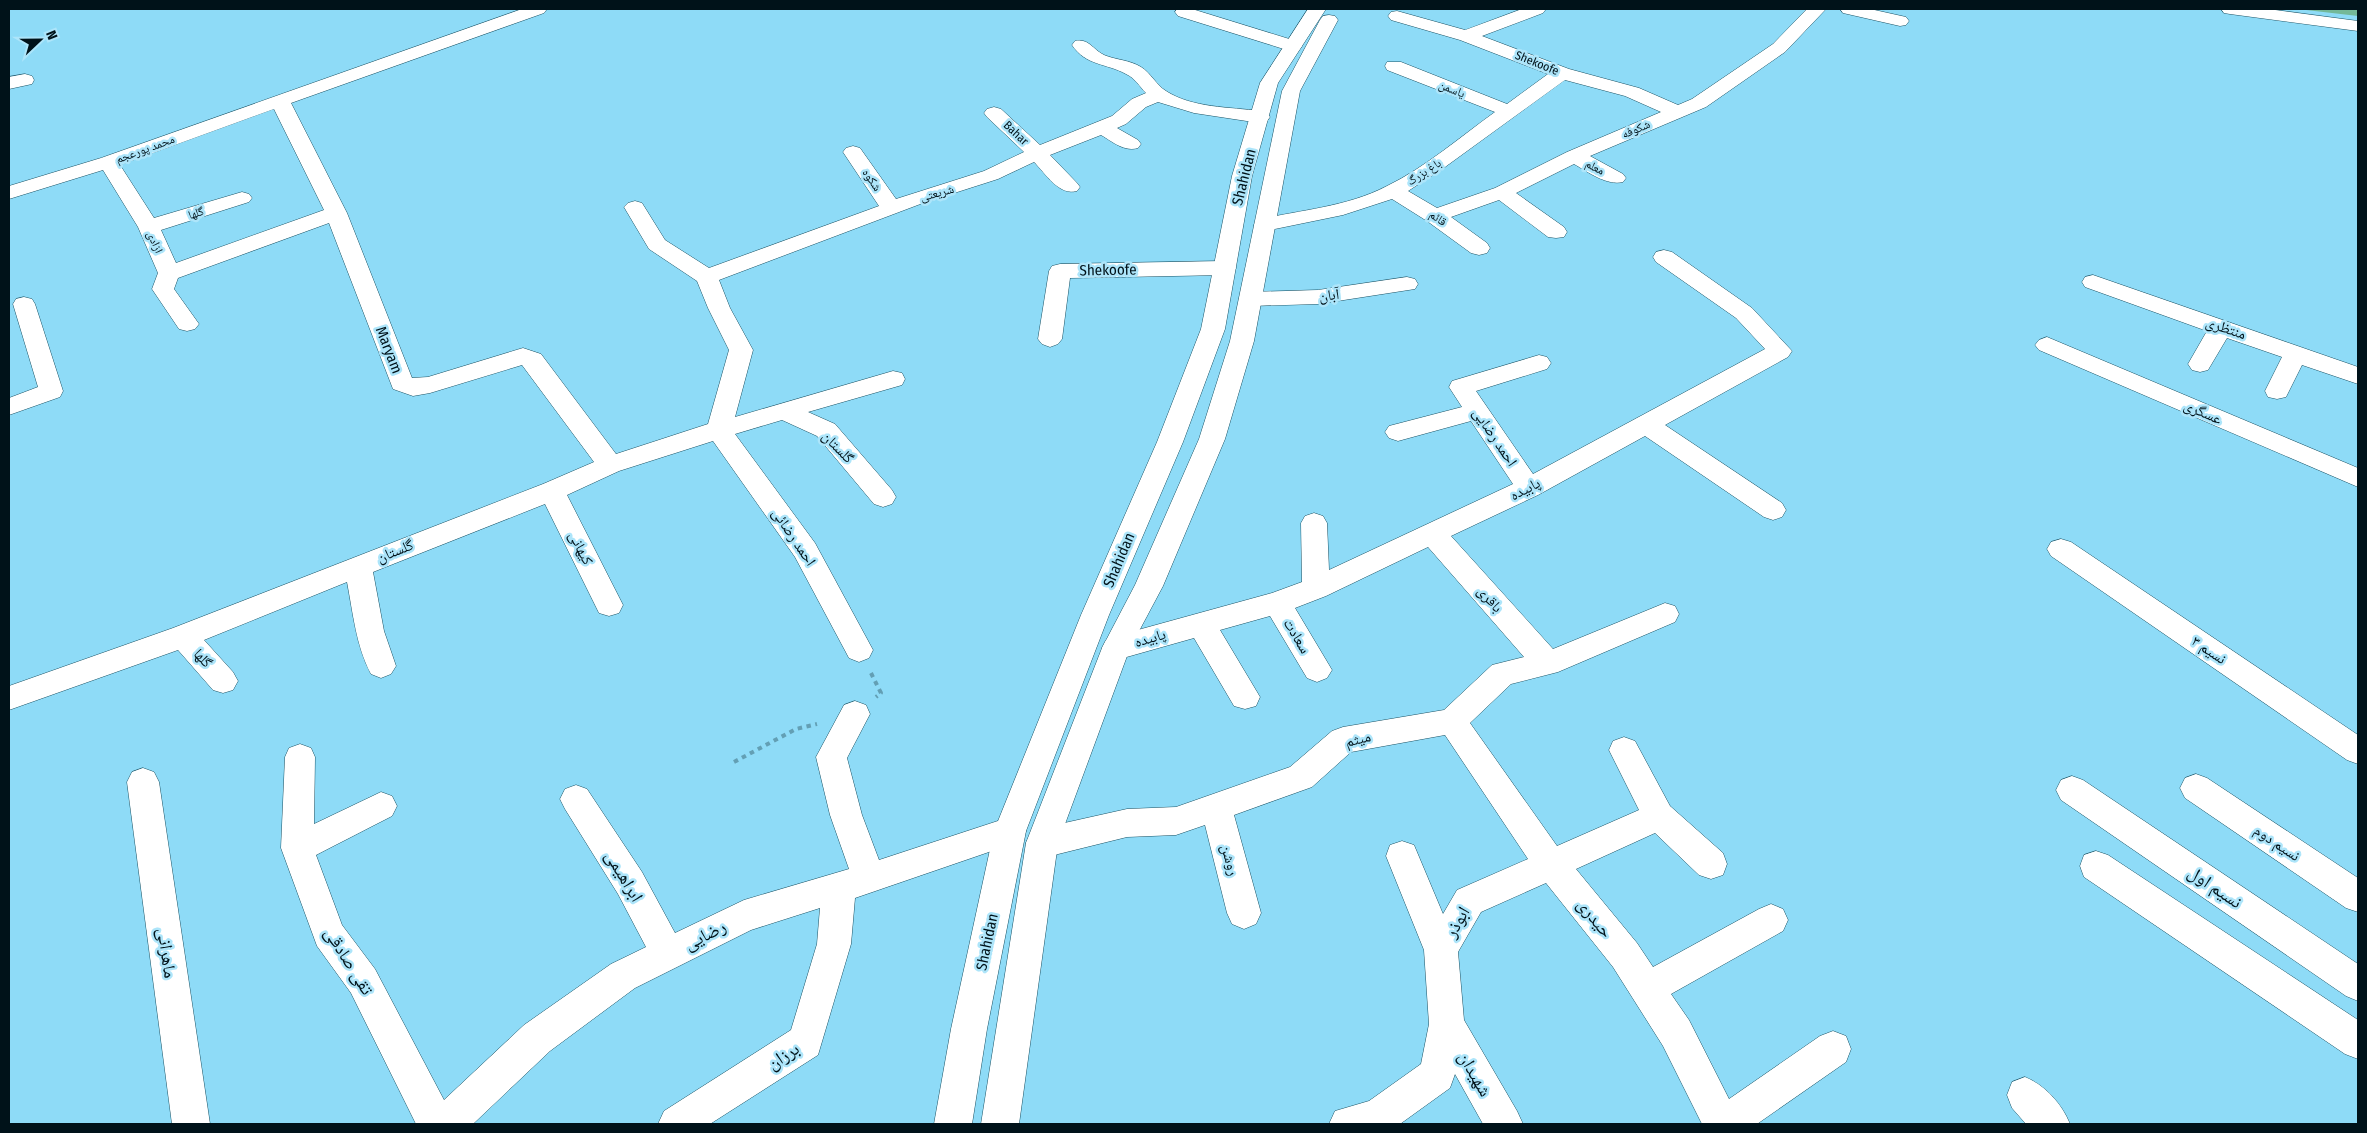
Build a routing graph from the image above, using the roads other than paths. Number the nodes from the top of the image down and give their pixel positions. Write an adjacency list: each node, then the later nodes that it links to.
1 (538, 9): 18 (street, محمد پورعجم)
2 (1317, 9): 14 (street, Shahidan)
3 (1336, 9): 39 (street, Shahidan)
4 (1537, 9): 12 (street)
5 (1817, 9): 20 (street, شکوفه)
6 (1849, 9): 10 (street)
7 (2230, 9): 11 (street)
8 (1184, 12): 14 (street)
9 (1397, 16): 12 (street, Shekoofe)
10 (1900, 21)
11 (2358, 26)
12 (1466, 36): 16 (street, Shekoofe)
13 (1081, 45): 17 (street)
14 (1293, 46): 22 (street, Shahidan)
15 (1394, 66): 19 (street, یاسمن)
16 (1562, 73): 19 (street, باغ بزرگ); 20 (street, Shekoofe)
17 (1160, 95): 22 (street); 23 (street, شریعتی)
18 (280, 101): 28 (street, محمد پورعجم); 37 (street, Maryam)
19 (1509, 111): 31 (street, باغ بزرگ)
20 (1677, 112): 27 (street, شکوفه)
21 (994, 113): 26 (street, Bahar)
22 (1260, 117): 44 (street, Shahidan)
23 (1102, 128): 24 (street); 26 (street, شریعتی)
24 (1131, 144)
25 (853, 152): 36 (street, شکوه)
26 (1037, 152): 30 (street, Bahar); 36 (street, شریعتی)
27 (1574, 156): 29 (street, معلم); 32 (street, شکوفه)
28 (108, 162): 33 (street, محمد پورعجم); 40 (street, ازادی)
29 (1616, 178)
30 (1070, 187)
31 (1394, 191): 38 (street, قائم); 39 (street, باغ بزرگ)
32 (1502, 192): 38 (street, شکوفه); 41 (street)
33 (9, 193)
34 (242, 198): 40 (street, گلها)
35 (635, 207): 46 (street)
36 (891, 208): 46 (street, شریعتی)
37 (336, 213): 45 (street); 67 (street, Maryam)
38 (1435, 216): 42 (street, قائم)
39 (1265, 225): 49 (street, Shahidan)
40 (149, 227): 45 (street, ازادی)
41 (1556, 232)
42 (1479, 248)
43 (1664, 257): 64 (street, پابیده)
44 (1225, 268): 53 (street, Shekoofe); 103 (street, Shahidan)
45 (169, 273): 51 (street, ازادی)
46 (707, 277): 65 (street)
47 (2093, 282): 52 (street, منتظری)
48 (1407, 284): 49 (street, آبان)
49 (1250, 299): 83 (street, Shahidan)
50 (24, 304): 61 (street)
51 (187, 324)
52 (2221, 327): 55 (street, منتظری); 57 (street)
53 (1050, 338)
54 (2047, 346): 68 (street, عسگری)
55 (2296, 353): 58 (street, منتظری); 60 (street)
56 (1539, 363): 63 (street, احمد رضایی)
57 (2200, 364)
58 (2358, 376)
59 (893, 379): 62 (street, گلستان)
60 (2277, 391)
61 (9, 407)
62 (783, 411): 65 (street, گلستان); 71 (street, گلستان)
63 (1478, 411): 66 (street); 69 (street, احمد رضایی)
64 (1646, 424): 69 (street, پابیده); 72 (street)
65 (720, 430): 67 (street, گلستان); 84 (street, احمد رضائی)
66 (1398, 432)
67 (610, 465): 70 (street, گلستان)
68 (2358, 478)
69 (1529, 488): 74 (street, پابیده)
70 (552, 491): 76 (street, گلستان); 79 (street, کیهانی)
71 (883, 497)
72 (1773, 510)
73 (1314, 523): 77 (street)
74 (1432, 533): 77 (street, پابیده); 85 (street, باقری)
75 (2061, 549): 94 (street, نسیم ۳)
76 (358, 566): 82 (street, گلستان); 86 (street)
77 (1316, 588): 78 (street, پابیده)
78 (1277, 602): 81 (street, پابیده); 87 (street, سعادت)
79 (610, 606)
80 (1665, 614): 85 (street)
81 (1201, 624): 83 (street, پابیده); 89 (street)
82 (183, 636): 88 (street, گلها); 90 (street, گلستان)
83 (1116, 648): 104 (street, Shahidan)
84 (860, 650)
85 (1548, 664): 92 (street)
86 (380, 666)
87 (1317, 670)
88 (223, 681)
89 (1245, 697)
90 (9, 698)
91 (855, 714): 110 (street)
92 (1452, 721): 101 (street, میثم); 107 (street, حیدری)
93 (1624, 750): 102 (street)
94 (2358, 751)
95 (300, 757): 105 (street, تقی صادقی)
96 (143, 782): 122 (street, ماهرانی)
97 (2196, 788): 111 (street, نسیم دوم)
98 (2072, 790): 116 (street, نسیم اول)
99 (576, 799): 115 (street, ابراهیمی)
100 (381, 806): 105 (street)
101 (1216, 807): 104 (street, میثم); 112 (street, روشن)
102 (1659, 816): 107 (street, ابوذر); 108 (street)
103 (1010, 831): 110 (street, رضایی); 126 (street, Shahidan)
104 (1042, 843): 127 (street, Shahidan)
105 (298, 848): 123 (street, تقی صادقی)
106 (1402, 856): 114 (street)
107 (1551, 864): 114 (street, ابوذر); 117 (street, حیدری)
108 (1711, 864)
109 (2096, 866): 119 (street)
110 (854, 883): 115 (street, رضایی); 125 (street, برزان)
111 (2358, 897)
112 (1244, 913)
113 (1771, 920): 117 (street)
114 (1441, 950): 118 (street, ابوذر)
115 (668, 954): 124 (street, رضایی)
116 (2358, 984)
117 (1647, 989): 130 (street, حیدری)
118 (1446, 1024): 128 (street, ابوذر); 129 (street, شهیدان)
119 (2358, 1041)
120 (1833, 1049): 130 (street, حیدری)
121 (2025, 1095): 131 (street)
122 (191, 1124)
123 (436, 1124)
124 (446, 1124)
125 (677, 1124)
126 (953, 1124)
127 (1000, 1124)
128 (1348, 1124)
129 (1504, 1124)
130 (1724, 1124)
131 (2051, 1124)

